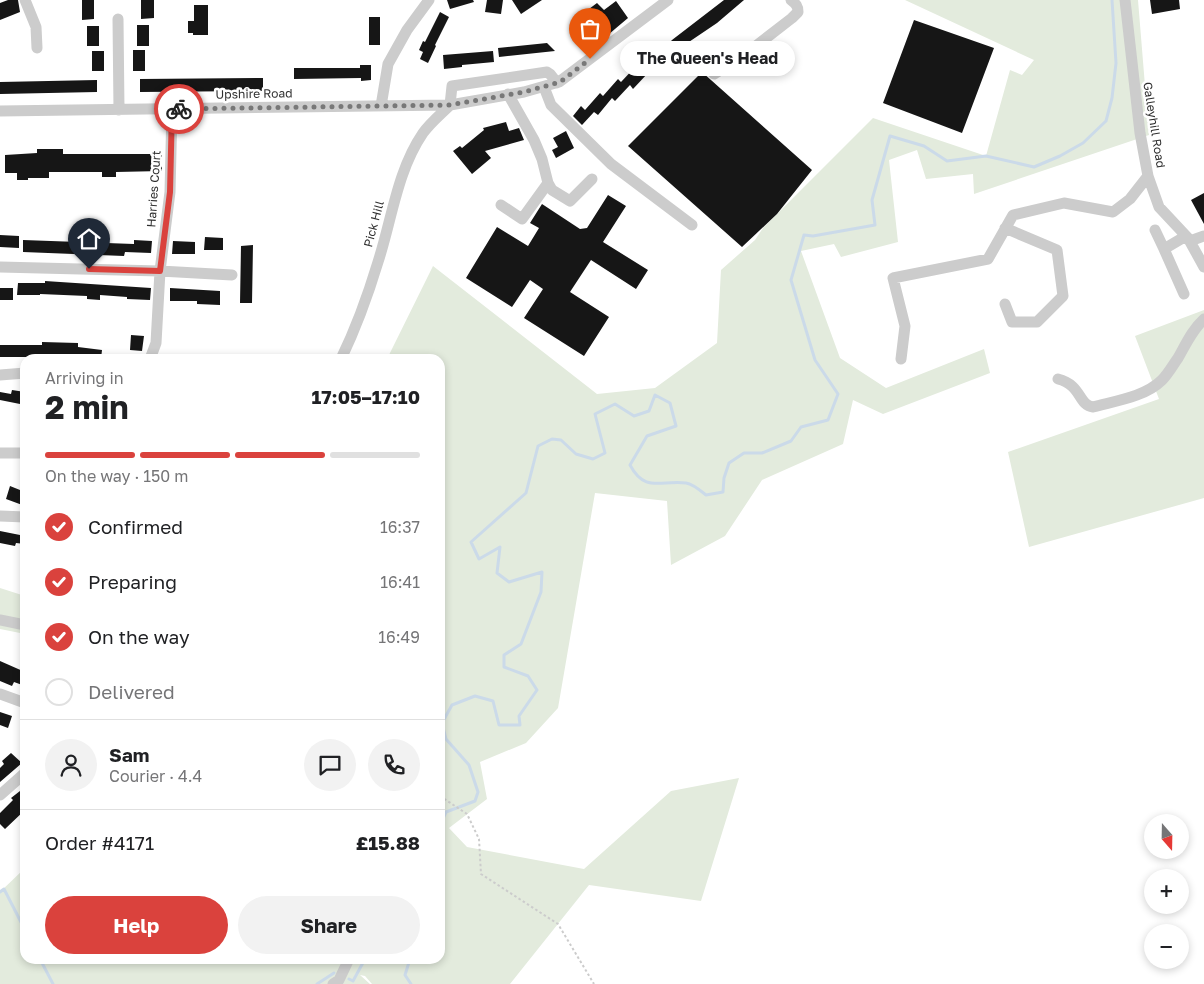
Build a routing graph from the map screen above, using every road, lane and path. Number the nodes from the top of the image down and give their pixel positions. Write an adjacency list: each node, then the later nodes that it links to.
1 (25, 0): 7 (street)
2 (429, 0): 13 (street)
3 (668, 0): 9 (street, Upshire Road)
4 (791, 0): 8 (street)
5 (1125, 0): 17 (street, Galleyhill Road)
6 (118, 19): 15 (street)
7 (37, 48)
8 (714, 74)
9 (557, 83): 10 (street, Upshire Road); 12 (street)
10 (544, 87): 11 (street, Upshire Road); 21 (street)
11 (508, 94): 12 (street, Upshire Road); 19 (street)
12 (450, 105): 13 (street, Upshire Road); 35 (street, Pick Hill)
13 (381, 106): 14 (street, Upshire Road)
14 (172, 109): 15 (street, Upshire Road); 29 (street, Harries Court)
15 (119, 110): 16 (street, Upshire Road)
16 (0, 111)
17 (1148, 176): 22 (street); 25 (street, Galleyhill Road)
18 (592, 179): 19 (street)
19 (548, 183): 20 (street)
20 (501, 205)
21 (692, 225)
22 (1005, 228): 32 (street); 36 (street)
23 (1155, 230): 26 (street)
24 (1204, 236): 25 (street)
25 (1188, 238): 26 (street); 28 (street, Galleyhill Road)
26 (1164, 249): 31 (street)
27 (0, 267): 29 (street)
28 (1204, 267)
29 (160, 271): 30 (street); 34 (street, Harries Court)
30 (232, 275)
31 (1184, 294)
32 (1005, 304)
33 (1204, 318): 39 (street)
34 (152, 354)
35 (343, 354)
36 (901, 359)
37 (20, 373): 38 (street)
38 (0, 375)
39 (1058, 379)
40 (20, 452): 41 (street)
41 (0, 453)
42 (0, 516): 43 (street)
43 (20, 517)
44 (0, 620): 45 (street)
45 (20, 624)
46 (0, 694): 47 (street)
47 (20, 701)
48 (20, 777): 49 (street)
49 (0, 795)
50 (445, 799): 53 (path)
51 (347, 964): 52 (street)
52 (333, 984)
53 (594, 984)

